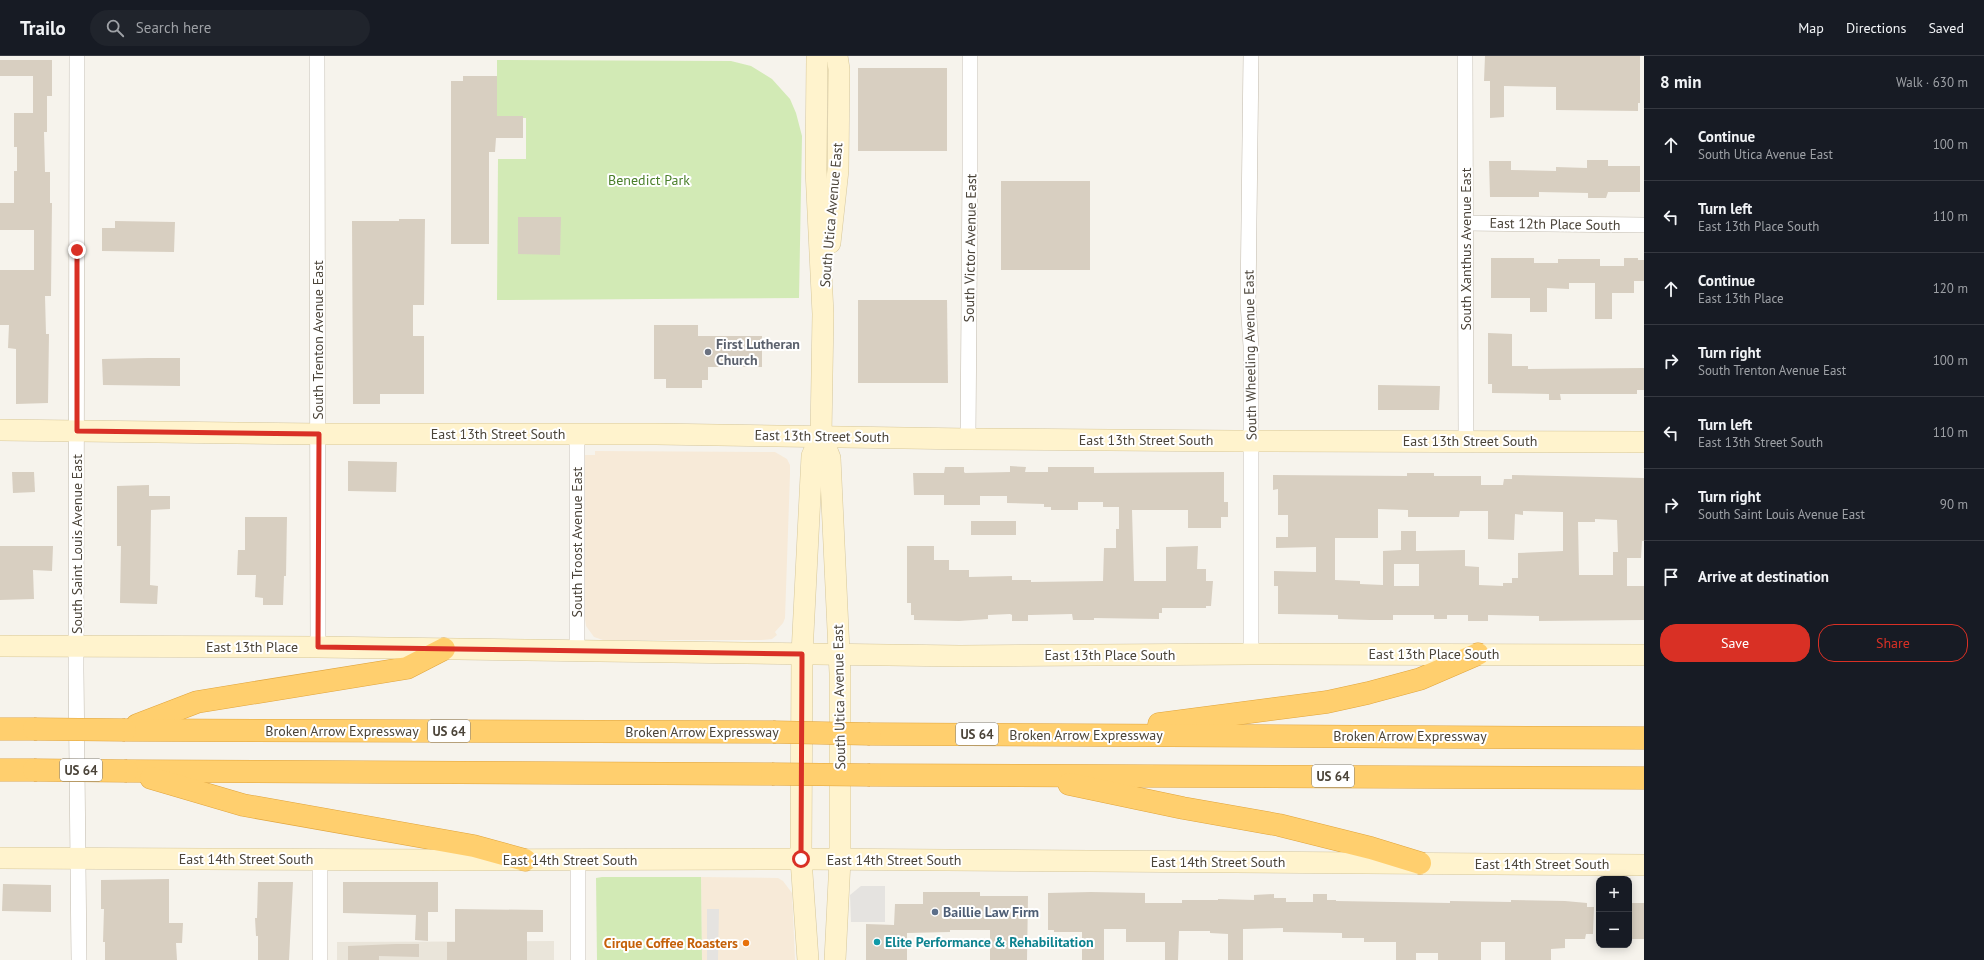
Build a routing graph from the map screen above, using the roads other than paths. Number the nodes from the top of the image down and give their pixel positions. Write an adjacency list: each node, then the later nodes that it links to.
1 (77, 56): 12 (street, South Saint Louis Avenue East)
2 (317, 56): 13 (street, South Trenton Avenue East)
3 (819, 56): 10 (street, South Utica Avenue East)
4 (837, 56): 10 (street, South Utica Avenue East)
5 (970, 56): 16 (street, South Victor Avenue East)
6 (1251, 56): 17 (street, South Wheeling Avenue East)
7 (1465, 56): 8 (street, South Xanthus Avenue East)
8 (1466, 223): 9 (street, East 12th Place South); 18 (street, South Xanthus Avenue East)
9 (1644, 225)
10 (823, 303): 15 (street, South Utica Avenue East)
11 (0, 430): 12 (street, East 13th Street South)
12 (77, 431): 13 (street, East 13th Street South); 21 (street, South Saint Louis Avenue East)
13 (319, 434): 14 (street, East 13th Street South); 22 (street, South Trenton Avenue East)
14 (577, 434): 15 (street, East 13th Street South); 24 (street, South Troost Avenue East)
15 (821, 435): 16 (street, East 13th Street South); 25 (street, South Utica Avenue East); 28 (street, South Utica Avenue East)
16 (968, 439): 17 (street, East 13th Street South)
17 (1251, 441): 18 (street, East 13th Street South); 26 (street, South Wheeling Avenue East)
18 (1466, 441): 19 (street, East 13th Street South)
19 (1644, 442)
20 (0, 646): 21 (street, East 13th Place)
21 (76, 646): 22 (street, East 13th Place); 39 (street, South Saint Louis Avenue East)
22 (318, 647): 23 (street, East 13th Place)
23 (444, 649): 24 (street, East 13th Place); 31 (highway)
24 (577, 650): 25 (street, East 13th Place South)
25 (802, 654): 28 (street, East 13th Place South); 40 (street, South Utica Avenue East)
26 (1251, 654): 27 (street, East 13th Place South); 28 (street, East 13th Place South)
27 (1478, 654): 29 (street, East 13th Place South); 32 (highway)
28 (840, 655): 44 (street, South Utica Avenue East)
29 (1644, 655)
30 (0, 729): 31 (highway, Broken Arrow Expressway / US 64, bridge)
31 (125, 730): 32 (highway, Broken Arrow Expressway / US 64, bridge)
32 (1085, 735): 33 (highway, Broken Arrow Expressway / US 64)
33 (1644, 738)
34 (0, 770): 35 (highway, US 64, bridge)
35 (127, 771): 36 (highway, US 64, bridge); 42 (highway)
36 (1023, 775): 37 (highway, US 64); 45 (highway)
37 (1644, 778)
38 (0, 858): 39 (street, East 14th Street South)
39 (78, 859): 41 (street, East 14th Street South); 47 (street, South Saint Louis Avenue East)
40 (801, 859): 43 (street, East 14th Street South); 44 (street, East 14th Street South); 50 (street, South Utica Avenue East)
41 (320, 860): 42 (street, East 14th Street South); 48 (street)
42 (525, 860): 43 (street, East 14th Street South)
43 (578, 860): 49 (street)
44 (840, 860): 45 (street, East 14th Street South); 51 (street, South Utica Avenue East)
45 (1420, 863): 46 (street, East 14th Street South)
46 (1644, 865)
47 (78, 960)
48 (320, 960)
49 (578, 960)
50 (808, 960)
51 (835, 960)

